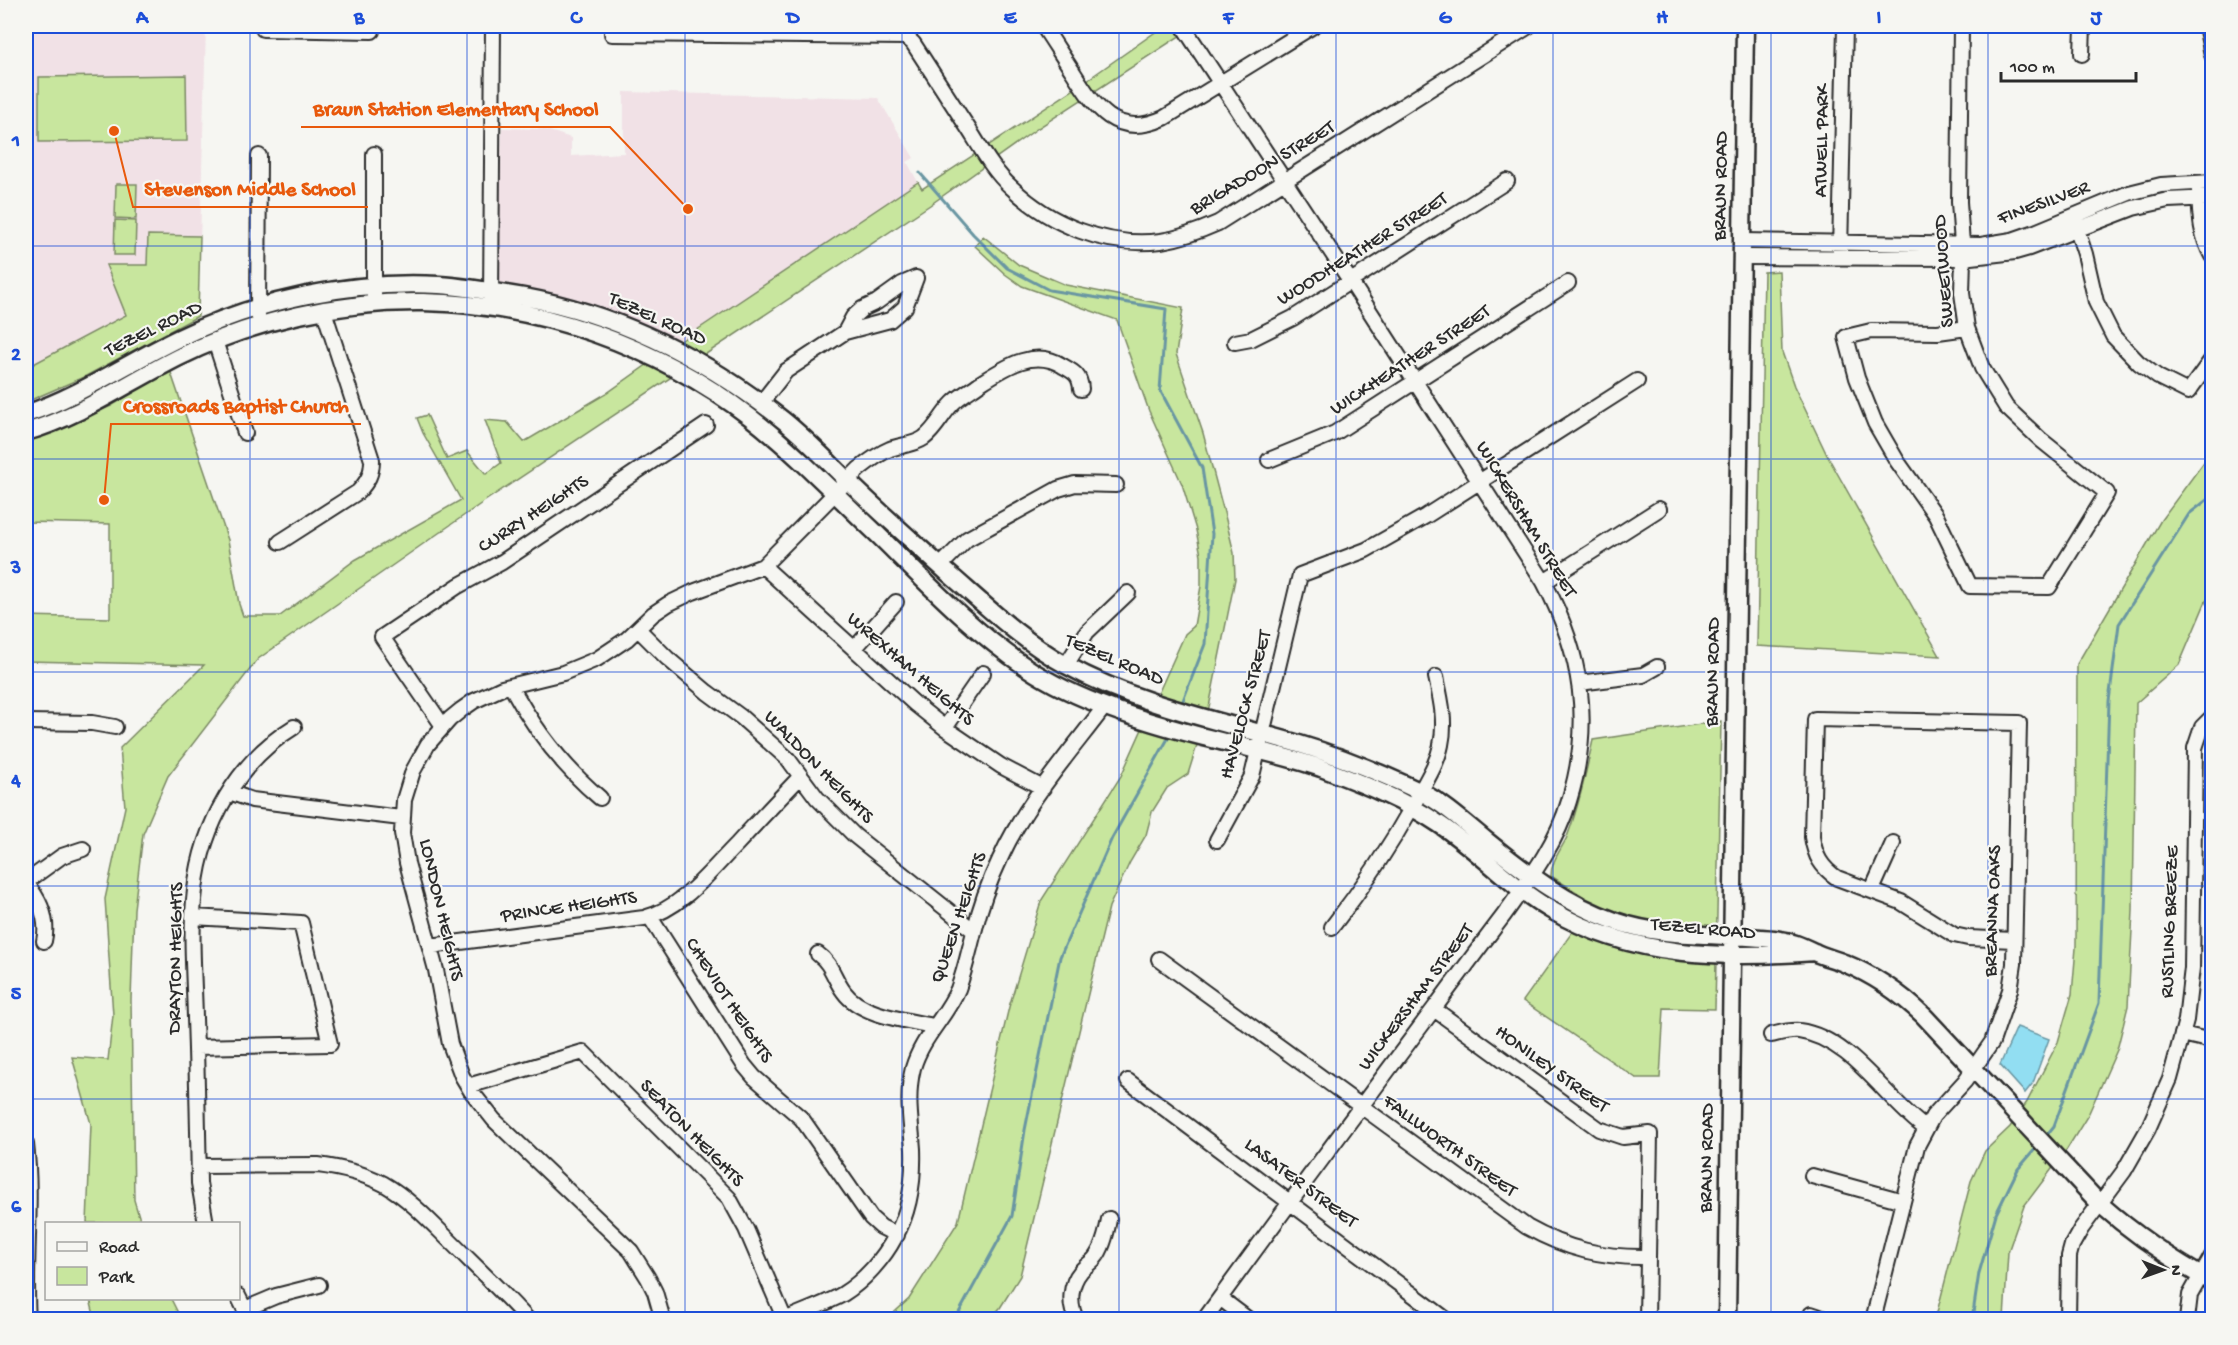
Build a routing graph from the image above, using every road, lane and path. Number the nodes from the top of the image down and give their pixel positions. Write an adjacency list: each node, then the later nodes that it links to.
1 (493, 26): 32 (street)
2 (1043, 26): 16 (street)
3 (1183, 26): 16 (street, WICKERSHAM STREET)
4 (1312, 26): 16 (street)
5 (1529, 26): 20 (street, BRIGADOON STREET)
6 (1745, 26): 25 (main road, BRAUN ROAD)
7 (1845, 26): 26 (street, ATWELL PARK)
8 (1961, 26): 27 (street, SWEETWOOD)
9 (2083, 26): 14 (street)
10 (2206, 26): 15 (street)
11 (263, 27): 13 (street)
12 (612, 30): 20 (street, BRIGADOON STREET)
13 (372, 31)
14 (2082, 54)
15 (2212, 55)
16 (1220, 82): 20 (street, WICKERSHAM STREET)
17 (374, 154): 31 (street)
18 (259, 156): 34 (street)
19 (1507, 181): 29 (street, WOODHEATHER STREET)
20 (1286, 182): 29 (street, WICKERSHAM STREET)
21 (2206, 182): 22 (street); 23 (street, FINESILVER)
22 (2206, 198): 24 (street, FINESILVER); 28 (street)
23 (2072, 216): 24 (street); 27 (street, FINESILVER)
24 (2077, 230): 27 (street, FINESILVER); 41 (street)
25 (1742, 249): 26 (street, FINESILVER); 99 (main road, BRAUN ROAD)
26 (1840, 250): 27 (street, FINESILVER)
27 (1963, 252): 37 (street, SWEETWOOD)
28 (2212, 256)
29 (1351, 282): 40 (street, WOODHEATHER STREET); 43 (street, WICKERSHAM STREET)
30 (1568, 283): 43 (street, WICKHEATHER STREET)
31 (374, 286): 32 (main road, TEZEL ROAD); 33 (street); 34 (main road, TEZEL ROAD)
32 (491, 300): 33 (main road, TEZEL ROAD); 45 (main road, TEZEL ROAD); 54 (main road, TEZEL ROAD)
33 (374, 304): 35 (main road, TEZEL ROAD)
34 (258, 309): 36 (street); 46 (main road, TEZEL ROAD)
35 (324, 311): 36 (main road, TEZEL ROAD); 56 (street)
36 (258, 326): 39 (main road, TEZEL ROAD)
37 (1967, 328): 37 (street, SWEETWOOD)
38 (845, 332): 38 (street); 45 (street)
39 (215, 341): 48 (main road, TEZEL ROAD); 49 (street)
40 (1235, 342)
41 (2212, 359)
42 (1637, 381): 52 (street)
43 (1415, 382): 50 (street, WICKHEATHER STREET); 52 (street, WICKERSHAM STREET)
44 (1082, 389): 51 (street, LONDON HEIGHTS)
45 (761, 403): 51 (main road, TEZEL ROAD)
46 (26, 414)
47 (706, 425): 74 (street, CURRY HEIGHTS)
48 (26, 432)
49 (245, 432)
50 (1269, 460)
51 (848, 481): 54 (street, LONDON HEIGHTS); 58 (main road, TEZEL ROAD)
52 (1480, 482): 59 (street, WICKERSHAM STREET); 79 (street, HAVELOCK STREET)
53 (1116, 485): 58 (street)
54 (836, 494): 57 (street, LONDON HEIGHTS); 70 (main road, TEZEL ROAD)
55 (1659, 509): 59 (street)
56 (280, 542)
57 (763, 566): 62 (street, LONDON HEIGHTS); 63 (street, WREXHAM HEIGHTS)
58 (940, 566): 64 (main road, TEZEL ROAD)
59 (1544, 582): 68 (street, WICKERSHAM STREET)
60 (1128, 593): 64 (street)
61 (896, 602): 63 (street)
62 (638, 629): 69 (street, LONDON HEIGHTS); 81 (street, WALDON HEIGHTS)
63 (854, 649): 77 (street, WREXHAM HEIGHTS)
64 (1066, 665): 71 (main road, TEZEL ROAD)
65 (1657, 667): 68 (street)
66 (983, 673): 77 (street)
67 (1436, 676): 84 (street)
68 (1579, 683): 91 (street, WICKERSHAM STREET)
69 (511, 686): 74 (street, LONDON HEIGHTS); 85 (street)
70 (1105, 706): 78 (main road, TEZEL ROAD); 82 (street, QUEEN HEIGHTS)
71 (1180, 710): 78 (street, TEZEL ROAD); 79 (main road, TEZEL ROAD)
72 (2212, 717): 109 (street, RUSTLING BREEZE)
73 (26, 722): 75 (street)
74 (443, 726): 87 (street, LONDON HEIGHTS)
75 (115, 727)
76 (294, 727): 83 (street, DRAYTON HEIGHTS)
77 (945, 728): 82 (street, WREXHAM HEIGHTS)
78 (1174, 728): 80 (main road, TEZEL ROAD)
79 (1261, 733): 80 (street, HAVELOCK STREET); 84 (main road, TEZEL ROAD)
80 (1257, 750): 86 (main road, TEZEL ROAD); 88 (street, HAVELOCK STREET)
81 (801, 776): 95 (street, PRINCE HEIGHTS); 98 (street, WALDON HEIGHTS)
82 (1043, 788): 98 (street, QUEEN HEIGHTS)
83 (230, 792): 87 (street); 96 (street, DRAYTON HEIGHTS)
84 (1420, 792): 86 (street); 91 (main road, TEZEL ROAD)
85 (600, 798)
86 (1412, 807): 93 (main road, TEZEL ROAD); 97 (street)
87 (402, 818): 102 (street, LONDON HEIGHTS)
88 (1217, 840)
89 (1893, 843): 94 (street)
90 (83, 849): 92 (street)
91 (1532, 875): 93 (street, WICKERSHAM STREET); 99 (main road, TEZEL ROAD)
92 (26, 882): 101 (street)
93 (1522, 890): 105 (main road, TEZEL ROAD); 107 (street, WICKERSHAM STREET)
94 (1872, 890): 100 (street); 100 (street, BREANNA OAKS)
95 (650, 916): 102 (street, PRINCE HEIGHTS); 126 (street, CHEVIOT HEIGHTS)
96 (193, 917): 112 (street, DRAYTON HEIGHTS); 112 (street)
97 (1332, 927)
98 (974, 931): 108 (street, QUEEN HEIGHTS)
99 (1731, 937): 103 (main road, TEZEL ROAD); 105 (main road, BRAUN ROAD)
100 (2014, 940): 113 (street, BREANNA OAKS)
101 (44, 941)
102 (430, 946): 115 (street, LONDON HEIGHTS)
103 (1815, 952): 105 (main road, TEZEL ROAD); 113 (main road, TEZEL ROAD)
104 (818, 954): 108 (street)
105 (1731, 956): 144 (main road, BRAUN ROAD)
106 (1159, 959): 116 (street, FALLWORTH STREET)
107 (1434, 1009): 116 (street, WICKERSHAM STREET); 128 (street, HONILEY STREET)
108 (934, 1026): 126 (street, QUEEN HEIGHTS)
109 (2182, 1034): 111 (street); 123 (street, RUSTLING BREEZE)
110 (1771, 1035): 117 (street)
111 (2212, 1041)
112 (196, 1047): 119 (street, DRAYTON HEIGHTS)
113 (1974, 1068): 117 (street, BREANNA OAKS); 123 (main road, TEZEL ROAD)
114 (1128, 1081): 121 (street, LASATER STREET)
115 (468, 1086): 137 (street, LONDON HEIGHTS); 138 (street, SEATON HEIGHTS)
116 (1361, 1106): 121 (street, WICKERSHAM STREET); 128 (street, FALLWORTH STREET)
117 (1925, 1128): 122 (street, BREANNA OAKS)
118 (26, 1144): 135 (street)
119 (199, 1166): 125 (street, DRAYTON HEIGHTS); 136 (street)
120 (1812, 1176): 122 (street)
121 (1291, 1201): 131 (street, WICKERSHAM STREET); 142 (street, LASATER STREET)
122 (1903, 1201): 146 (street, BREANNA OAKS)
123 (2100, 1204): 129 (main road, TEZEL ROAD); 147 (street, RUSTLING BREEZE)
124 (1109, 1219): 139 (street)
125 (206, 1222)
126 (897, 1235): 138 (street, QUEEN HEIGHTS)
127 (2212, 1256): 129 (street)
128 (1648, 1257): 143 (street, HONILEY STREET)
129 (2206, 1279): 148 (street)
130 (319, 1285): 133 (street)
131 (1220, 1298): 140 (street, WICKERSHAM STREET); 141 (street)
132 (240, 1300): 133 (street)
133 (248, 1314)
134 (1811, 1314): 145 (street)
135 (28, 1320)
136 (528, 1320)
137 (663, 1320)
138 (785, 1320)
139 (1077, 1320)
140 (1204, 1320)
141 (1249, 1320)
142 (1447, 1320)
143 (1647, 1320)
144 (1727, 1320)
145 (1829, 1320)
146 (1873, 1320)
147 (2068, 1320)
148 (2187, 1320)

